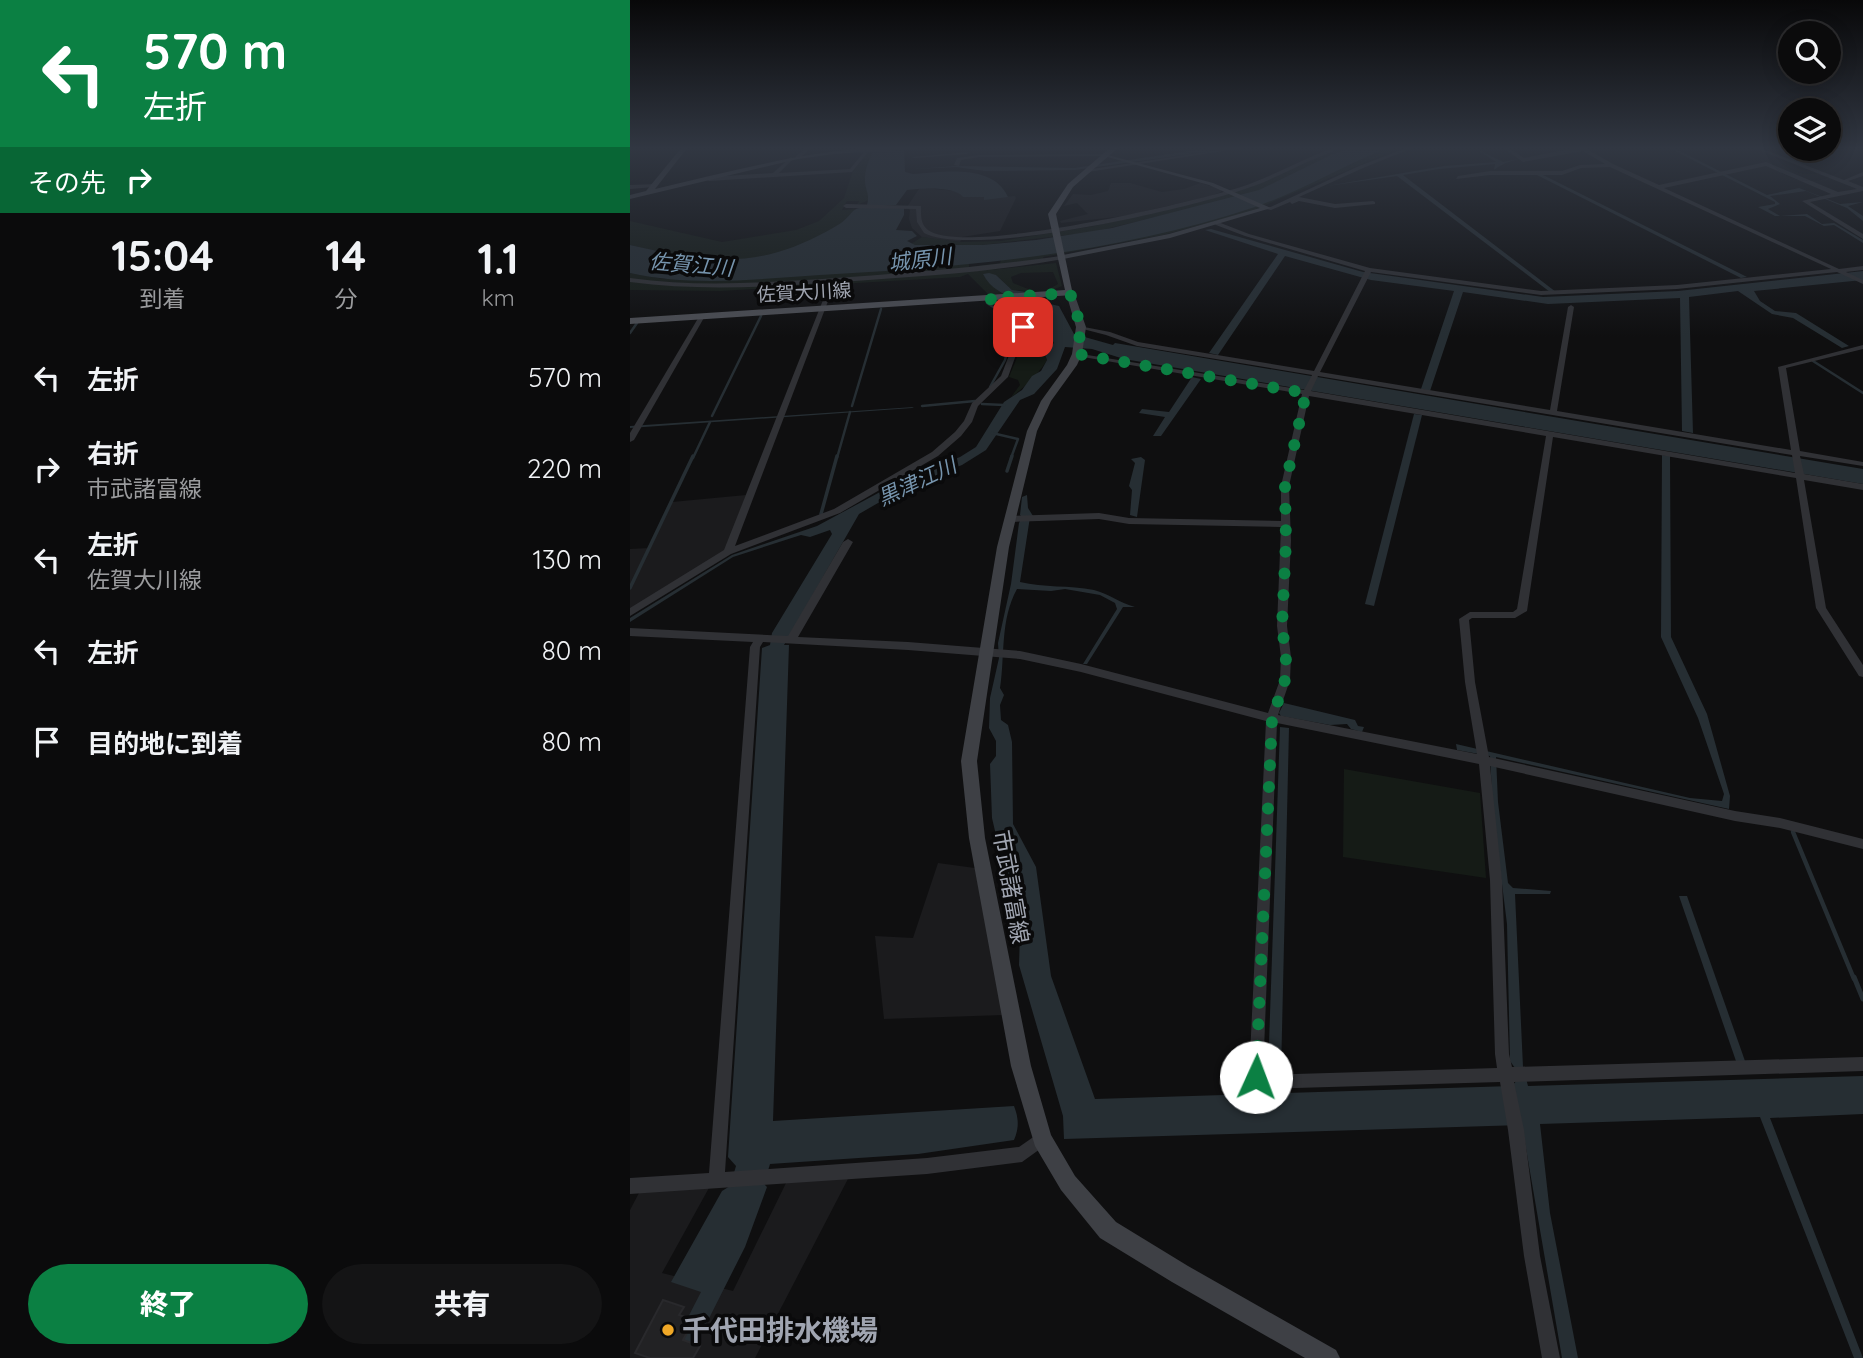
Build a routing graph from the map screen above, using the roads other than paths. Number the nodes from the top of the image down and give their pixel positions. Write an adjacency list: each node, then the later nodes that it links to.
1 (919, 210): 8 (street)
2 (1053, 210): 8 (main road)
3 (1152, 210): 8 (street)
4 (1263, 210): 7 (main road)
5 (1711, 210): 13 (street)
6 (1820, 210): 9 (street)
7 (1218, 224): 10 (main road); 12 (street)
8 (1053, 229): 10 (main road)
9 (1863, 237)
10 (1061, 258): 14 (street); 16 (main road)
11 (1863, 268): 13 (street)
12 (1369, 271): 13 (street); 26 (street)
13 (1843, 271): 15 (street)
14 (630, 280)
15 (1863, 281)
16 (1070, 293): 18 (main road, 佐賀大川線); 23 (main road, 市武諸富線)
17 (827, 296): 20 (street)
18 (992, 298): 20 (main road, 佐賀大川線); 38 (street)
19 (1571, 307): 28 (street)
20 (822, 309): 21 (main road, 佐賀大川線); 38 (street)
21 (702, 316): 22 (main road, 佐賀大川線); 30 (street)
22 (630, 321)
23 (1080, 329): 25 (main road, 市武諸富線); 26 (street)
24 (1863, 347): 31 (street)
25 (1077, 351): 27 (street); 35 (main road, 市武諸富線)
26 (1315, 375): 27 (street); 28 (street)
27 (1307, 392): 29 (street); 36 (street)
28 (1553, 413): 31 (street)
29 (1550, 434): 33 (street); 46 (street)
30 (630, 440)
31 (1796, 454): 32 (street); 33 (street)
32 (1863, 464)
33 (1799, 475): 34 (street); 44 (street)
34 (1863, 487)
35 (1015, 519): 36 (street); 43 (main road, 市武諸富線)
36 (1285, 524): 45 (street)
37 (848, 542): 42 (street)
38 (728, 552): 39 (street)
39 (630, 614)
40 (630, 632): 41 (street)
41 (764, 638): 42 (street); 51 (street)
42 (791, 640): 43 (street)
43 (996, 652): 45 (street); 50 (main road, 市武諸富線)
44 (1863, 673)
45 (1272, 719): 46 (street); 49 (street)
46 (1488, 758): 47 (street); 49 (street)
47 (1863, 844)
48 (1863, 1064): 49 (street)
49 (1507, 1078): 54 (street)
50 (1042, 1139): 51 (street); 53 (main road, 市武諸富線)
51 (723, 1180): 52 (street)
52 (630, 1186)
53 (1328, 1358)
54 (1551, 1358)

